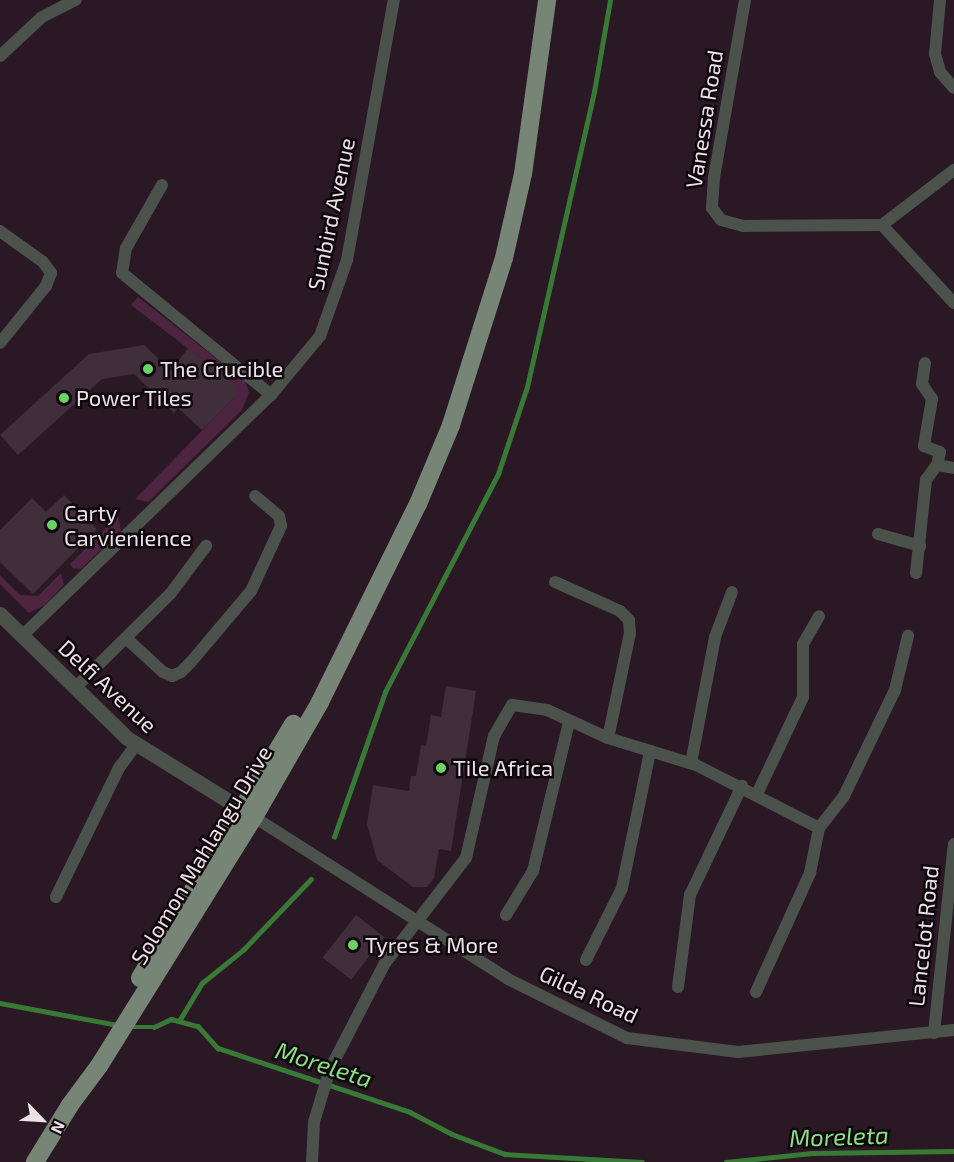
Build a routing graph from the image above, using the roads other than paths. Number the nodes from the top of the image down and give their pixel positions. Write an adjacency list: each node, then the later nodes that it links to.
1 (76, 0): 6 (street)
2 (394, 0): 15 (street, Sunbird Avenue)
3 (547, 0): 38 (main road, Solomon Mahlangu Drive)
4 (745, 0): 10 (street, Vanessa Road)
5 (940, 0): 7 (street)
6 (0, 56)
7 (954, 88)
8 (954, 170): 10 (street)
9 (162, 185): 15 (street)
10 (882, 225): 12 (street)
11 (0, 231): 13 (street)
12 (954, 303)
13 (0, 343)
14 (925, 363): 16 (street)
15 (272, 395): 27 (street, Sunbird Avenue)
16 (938, 465): 17 (street); 21 (street)
17 (954, 468)
18 (255, 496): 29 (street)
19 (878, 534): 21 (street)
20 (206, 546): 29 (street)
21 (920, 546): 22 (street)
22 (916, 573)
23 (555, 582): 32 (street)
24 (732, 592): 35 (street)
25 (0, 614): 27 (street, Delfi Avenue)
26 (819, 616): 37 (street)
27 (22, 636): 30 (street, Delfi Avenue)
28 (908, 636): 39 (street)
29 (126, 638): 30 (street)
30 (75, 688): 33 (street, Delfi Avenue)
31 (569, 722): 32 (street); 42 (street); 43 (street)
32 (608, 738): 34 (street)
33 (136, 745): 38 (street, Delfi Avenue); 41 (street)
34 (650, 751): 35 (street); 44 (street)
35 (691, 763): 36 (street)
36 (742, 786): 37 (street); 45 (street)
37 (757, 794): 39 (street)
38 (248, 814): 43 (street, Gilda Road); 49 (main road, Solomon Mahlangu Drive)
39 (819, 828): 46 (street)
40 (954, 844): 48 (street, Lancelot Road)
41 (56, 897)
42 (506, 915)
43 (417, 924): 48 (street, Gilda Road); 50 (street)
44 (586, 960)
45 (678, 987)
46 (756, 992)
47 (954, 1030): 48 (street, Gilda Road)
48 (934, 1033)
49 (35, 1162)
50 (312, 1162)

